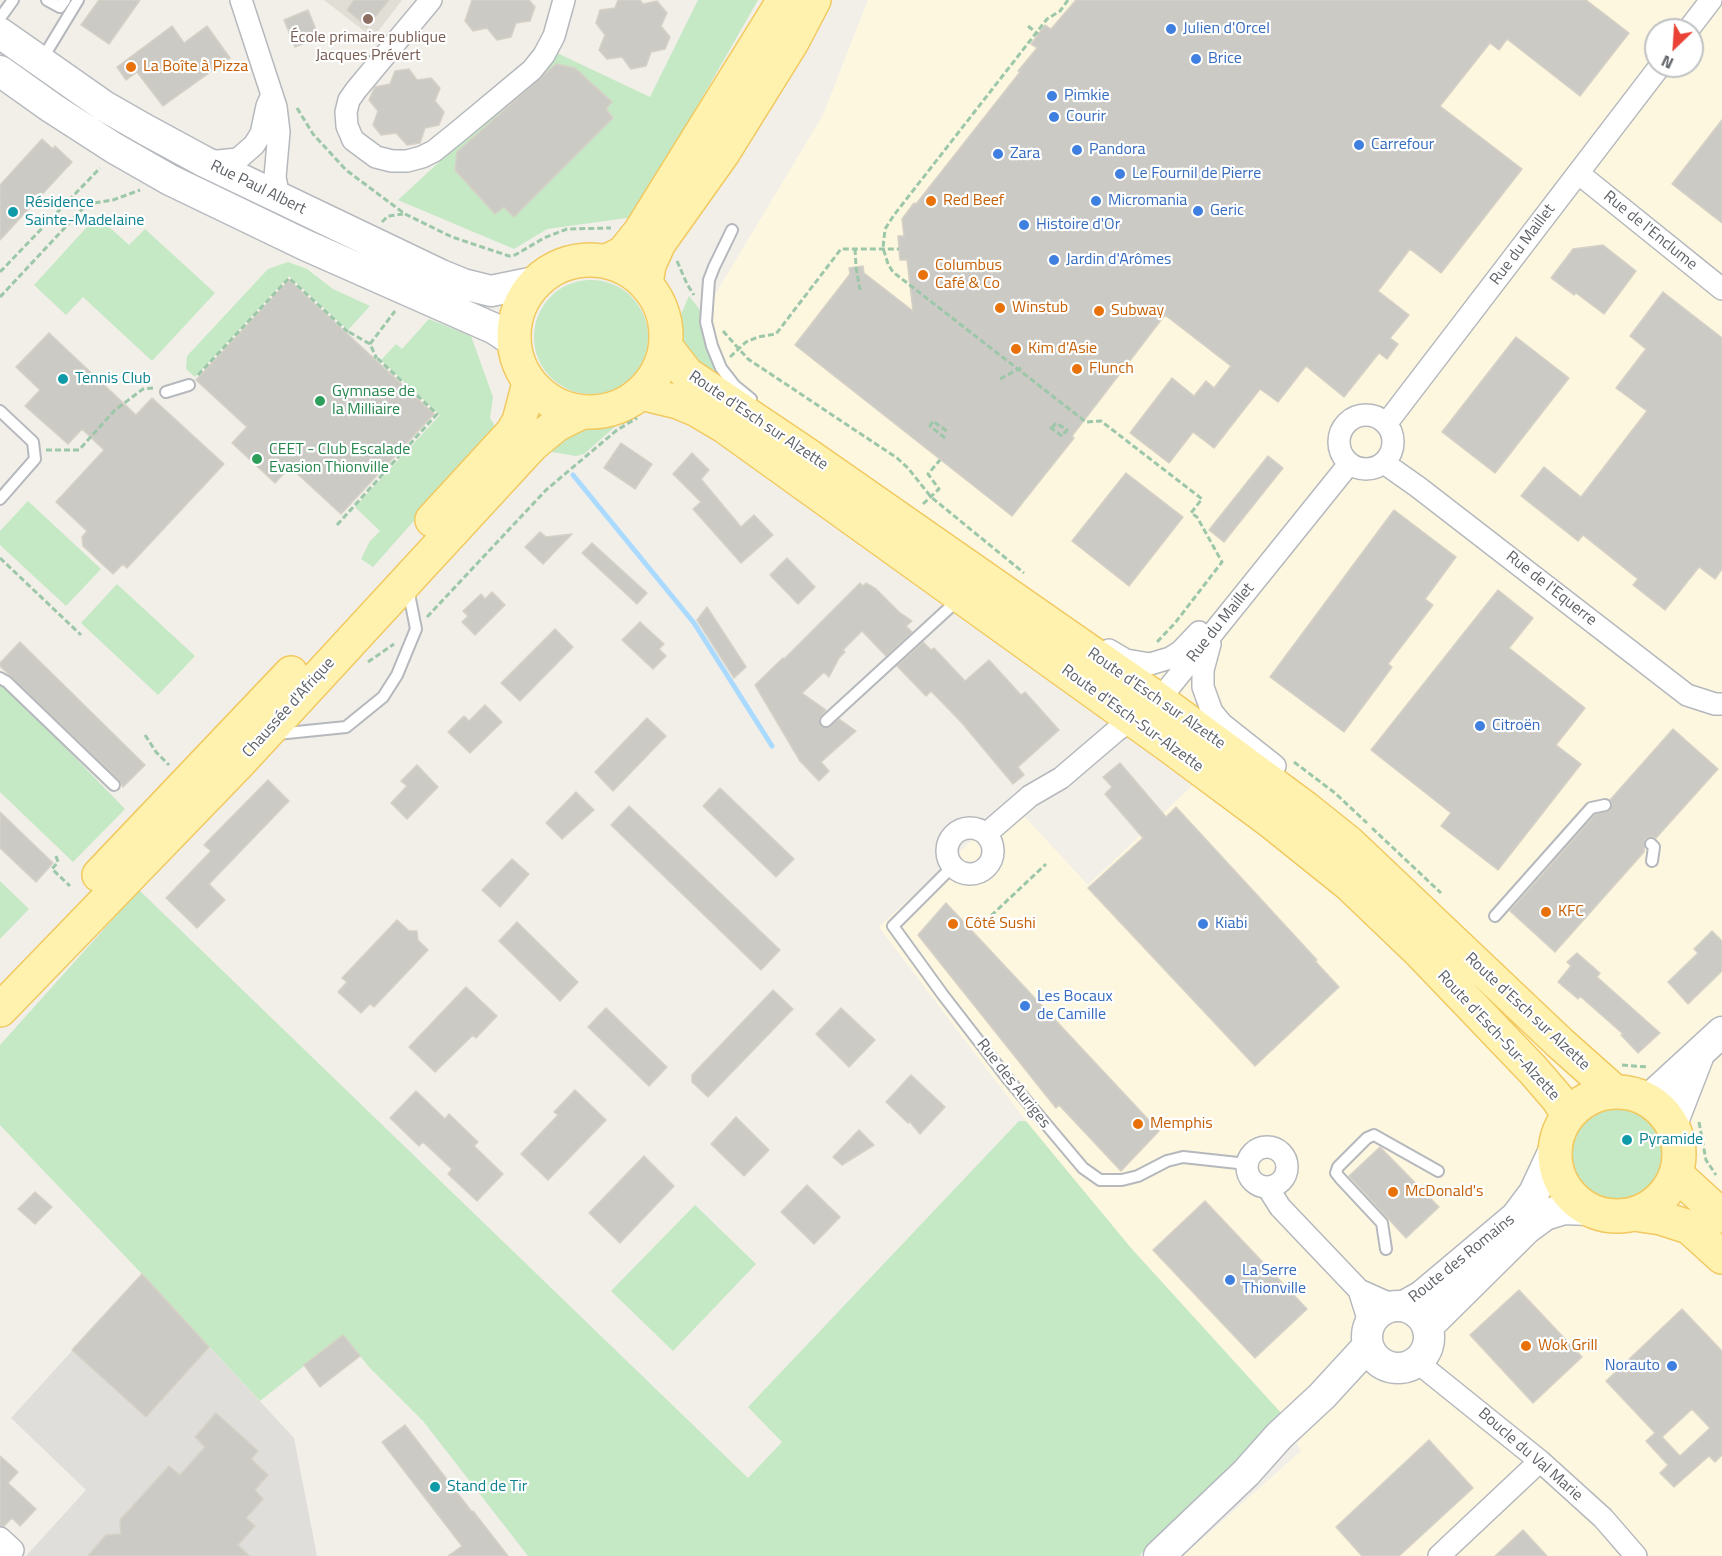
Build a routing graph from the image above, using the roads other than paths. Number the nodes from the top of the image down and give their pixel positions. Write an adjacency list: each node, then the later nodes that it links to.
1 (12, 0): 11 (lane)
2 (48, 0): 3 (lane)
3 (65, 0)
4 (78, 0): 14 (lane)
5 (242, 0): 17 (street)
6 (431, 0): 7 (street)
7 (564, 0)
8 (784, 0): 22 (main road)
9 (814, 0): 24 (main road)
10 (1711, 0): 12 (street)
11 (0, 18)
12 (1697, 18)
13 (0, 33): 14 (street, Rue Paul Albert)
14 (41, 62): 18 (street, Rue Paul Albert)
15 (0, 71): 26 (street, Rue Paul Albert)
16 (1651, 78): 19 (street, Rue du Maillet)
17 (272, 96): 18 (street); 20 (street)
18 (205, 162): 20 (street, Rue Paul Albert)
19 (1578, 173): 25 (street, Rue de l'Enclume); 35 (street, Rue du Maillet)
20 (279, 198): 23 (street, Rue Paul Albert)
21 (732, 230): 32 (lane)
22 (607, 261): 23 (main road); 24 (main road)
23 (536, 282): 26 (main road)
24 (646, 284): 27 (main road)
25 (1722, 289)
26 (513, 341): 28 (main road)
27 (666, 347): 31 (main road); 41 (main road, Route d'Esch sur Alzette)
28 (529, 382): 34 (main road); 58 (main road, Chaussée d'Afrique)
29 (189, 385): 30 (lane)
30 (165, 389)
31 (641, 393): 34 (main road); 42 (main road, Route d'Esch-Sur-Alzette)
32 (760, 405)
33 (0, 411): 38 (lane)
34 (582, 412): 39 (main road, Chaussée d'Afrique)
35 (1386, 424): 36 (street); 37 (street)
36 (1384, 463): 37 (street); 46 (street, Rue de l'Equerre)
37 (1350, 464): 40 (street, Rue du Maillet)
38 (0, 500)
39 (406, 581): 49 (main road, Chaussée d'Afrique); 49 (lane)
40 (1249, 588): 41 (street); 43 (street, Rue du Maillet)
41 (1000, 589): 45 (main road, Route d'Esch sur Alzette)
42 (962, 597): 47 (main road, Route d'Esch-Sur-Alzette); 48 (lane)
43 (1214, 631): 45 (street, Rue du Maillet); 53 (street)
44 (0, 678): 50 (lane)
45 (1159, 700): 47 (street, Rue du Maillet); 53 (main road, Route d'Esch sur Alzette)
46 (1722, 704)
47 (1132, 719): 52 (street); 64 (main road, Route d'Esch-Sur-Alzette)
48 (826, 721)
49 (265, 735): 59 (main road, Chaussée d'Afrique)
50 (114, 784)
51 (1605, 805): 57 (lane)
52 (987, 834): 56 (street); 56 (street)
53 (1349, 843): 62 (main road, Route d'Esch sur Alzette)
54 (1651, 844): 55 (lane)
55 (1652, 861)
56 (953, 866): 67 (lane, Rue des Auriges)
57 (1495, 916)
58 (0, 979)
59 (0, 1010)
60 (1722, 1032): 61 (street)
61 (1699, 1054): 63 (street); 65 (street)
62 (1615, 1092): 63 (main road); 64 (main road)
63 (1648, 1100): 65 (main road)
64 (1568, 1115): 66 (main road)
65 (1672, 1124): 69 (main road)
66 (1555, 1149): 71 (main road); 77 (street, Route des Romains)
67 (1247, 1164): 70 (street); 70 (street)
68 (1438, 1171): 74 (lane)
69 (1676, 1174): 72 (main road); 73 (main road)
70 (1268, 1188): 76 (street)
71 (1589, 1210): 72 (main road); 78 (street, Route des Romains)
72 (1634, 1214): 75 (main road)
73 (1722, 1216)
74 (1386, 1249)
75 (1722, 1257)
76 (1359, 1290): 77 (street); 79 (street)
77 (1400, 1306): 78 (street, Route des Romains); 79 (street, Route des Romains)
78 (1428, 1326): 80 (street, Route des Romains)
79 (1369, 1335): 80 (street); 82 (street, Route des Romains)
80 (1404, 1364): 81 (street, Boucle du Val Marie); 82 (street, Route des Romains)
81 (1540, 1461): 86 (street); 87 (street, Boucle du Val Marie)
82 (1246, 1473): 85 (street, Route des Romains)
83 (0, 1538): 84 (street)
84 (8, 1556)
85 (1159, 1556)
86 (1439, 1556)
87 (1636, 1556)

